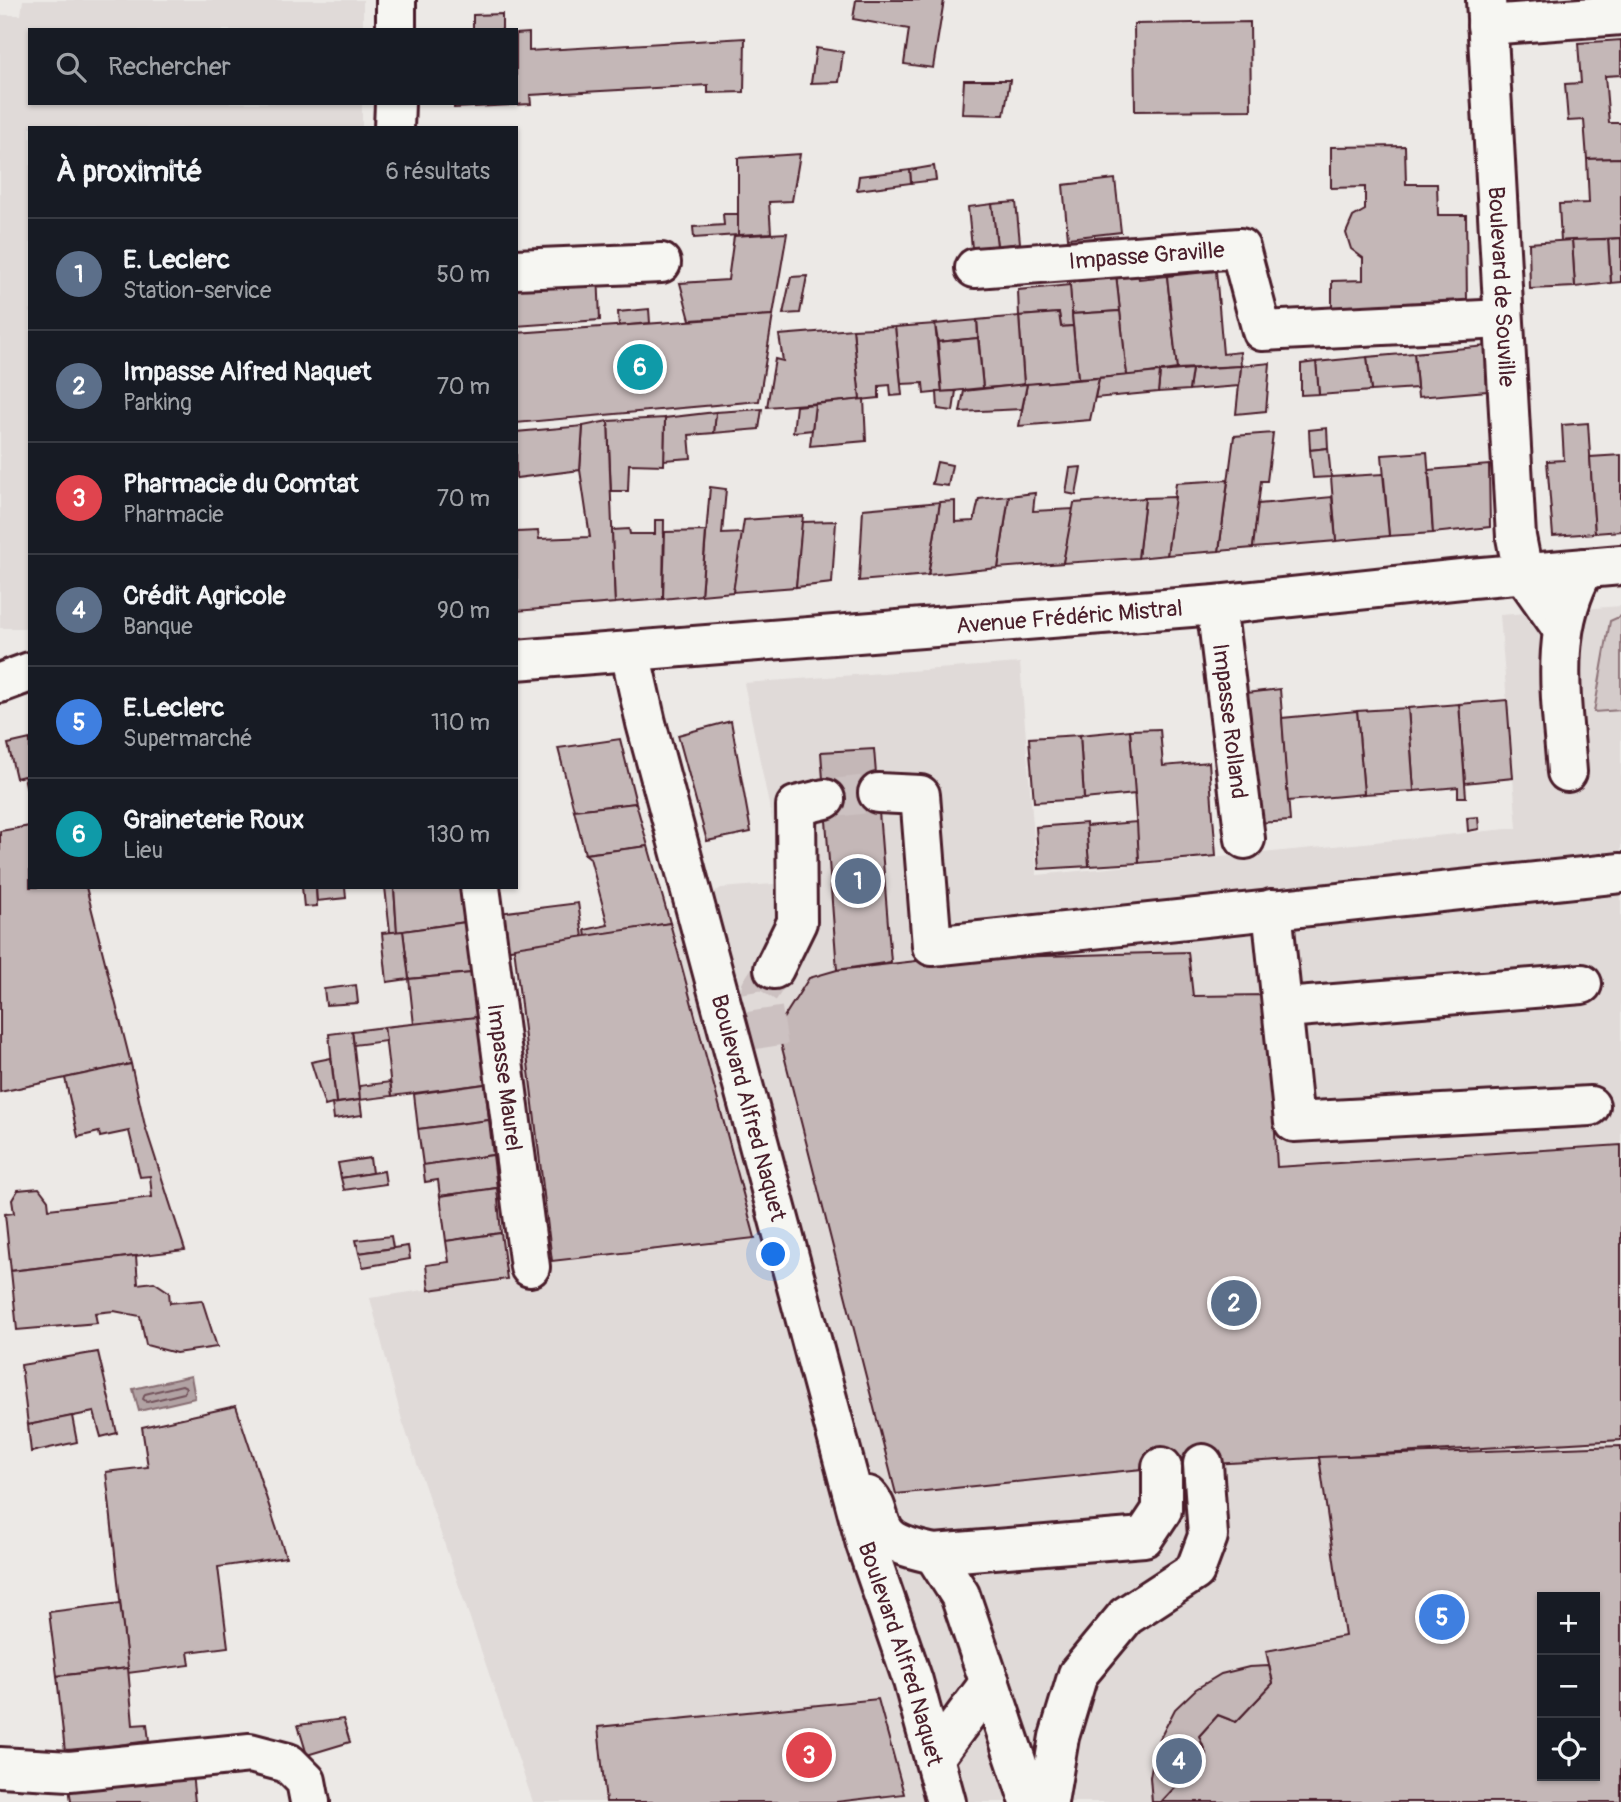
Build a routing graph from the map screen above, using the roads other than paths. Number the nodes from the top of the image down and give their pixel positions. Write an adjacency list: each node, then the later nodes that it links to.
1 (396, 0): 4 (street)
2 (1487, 12): 3 (street); 10 (street, Boulevard de Souville)
3 (1621, 15)
4 (396, 28)
5 (395, 105): 6 (street)
6 (394, 126)
7 (661, 263): 9 (street)
8 (975, 268): 10 (street, Impasse Graville)
9 (518, 269)
10 (1503, 319): 12 (street, Boulevard de Souville)
11 (1603, 567): 12 (street, Avenue Frédéric Mistral); 14 (street)
12 (1523, 573): 13 (street, Avenue Frédéric Mistral); 14 (street)
13 (1216, 605): 15 (street, Avenue Frédéric Mistral); 24 (street, Impasse Rolland)
14 (1561, 627): 21 (street)
15 (630, 652): 16 (street, Avenue Frédéric Mistral); 35 (street, Boulevard Alfred Naquet)
16 (518, 660)
17 (0, 668): 18 (street)
18 (28, 671)
19 (28, 672): 20 (street)
20 (0, 683)
21 (1567, 772)
22 (878, 793): 27 (street)
23 (825, 799): 28 (street)
24 (1245, 839)
25 (1621, 873): 27 (street)
26 (480, 889): 32 (street, Impasse Maurel)
27 (1272, 909): 30 (street)
28 (774, 969)
29 (1582, 984): 30 (street)
30 (1285, 1007): 31 (street)
31 (1590, 1106)
32 (530, 1267)
33 (1203, 1464): 43 (street)
34 (1162, 1466): 36 (street)
35 (849, 1478): 36 (street); 38 (street, Boulevard Alfred Naquet)
36 (933, 1554): 37 (street)
37 (990, 1682): 38 (street); 42 (street)
38 (934, 1758): 41 (street, Boulevard Alfred Naquet)
39 (0, 1767): 40 (street)
40 (310, 1802)
41 (946, 1802)
42 (1030, 1802)
43 (1048, 1802)

